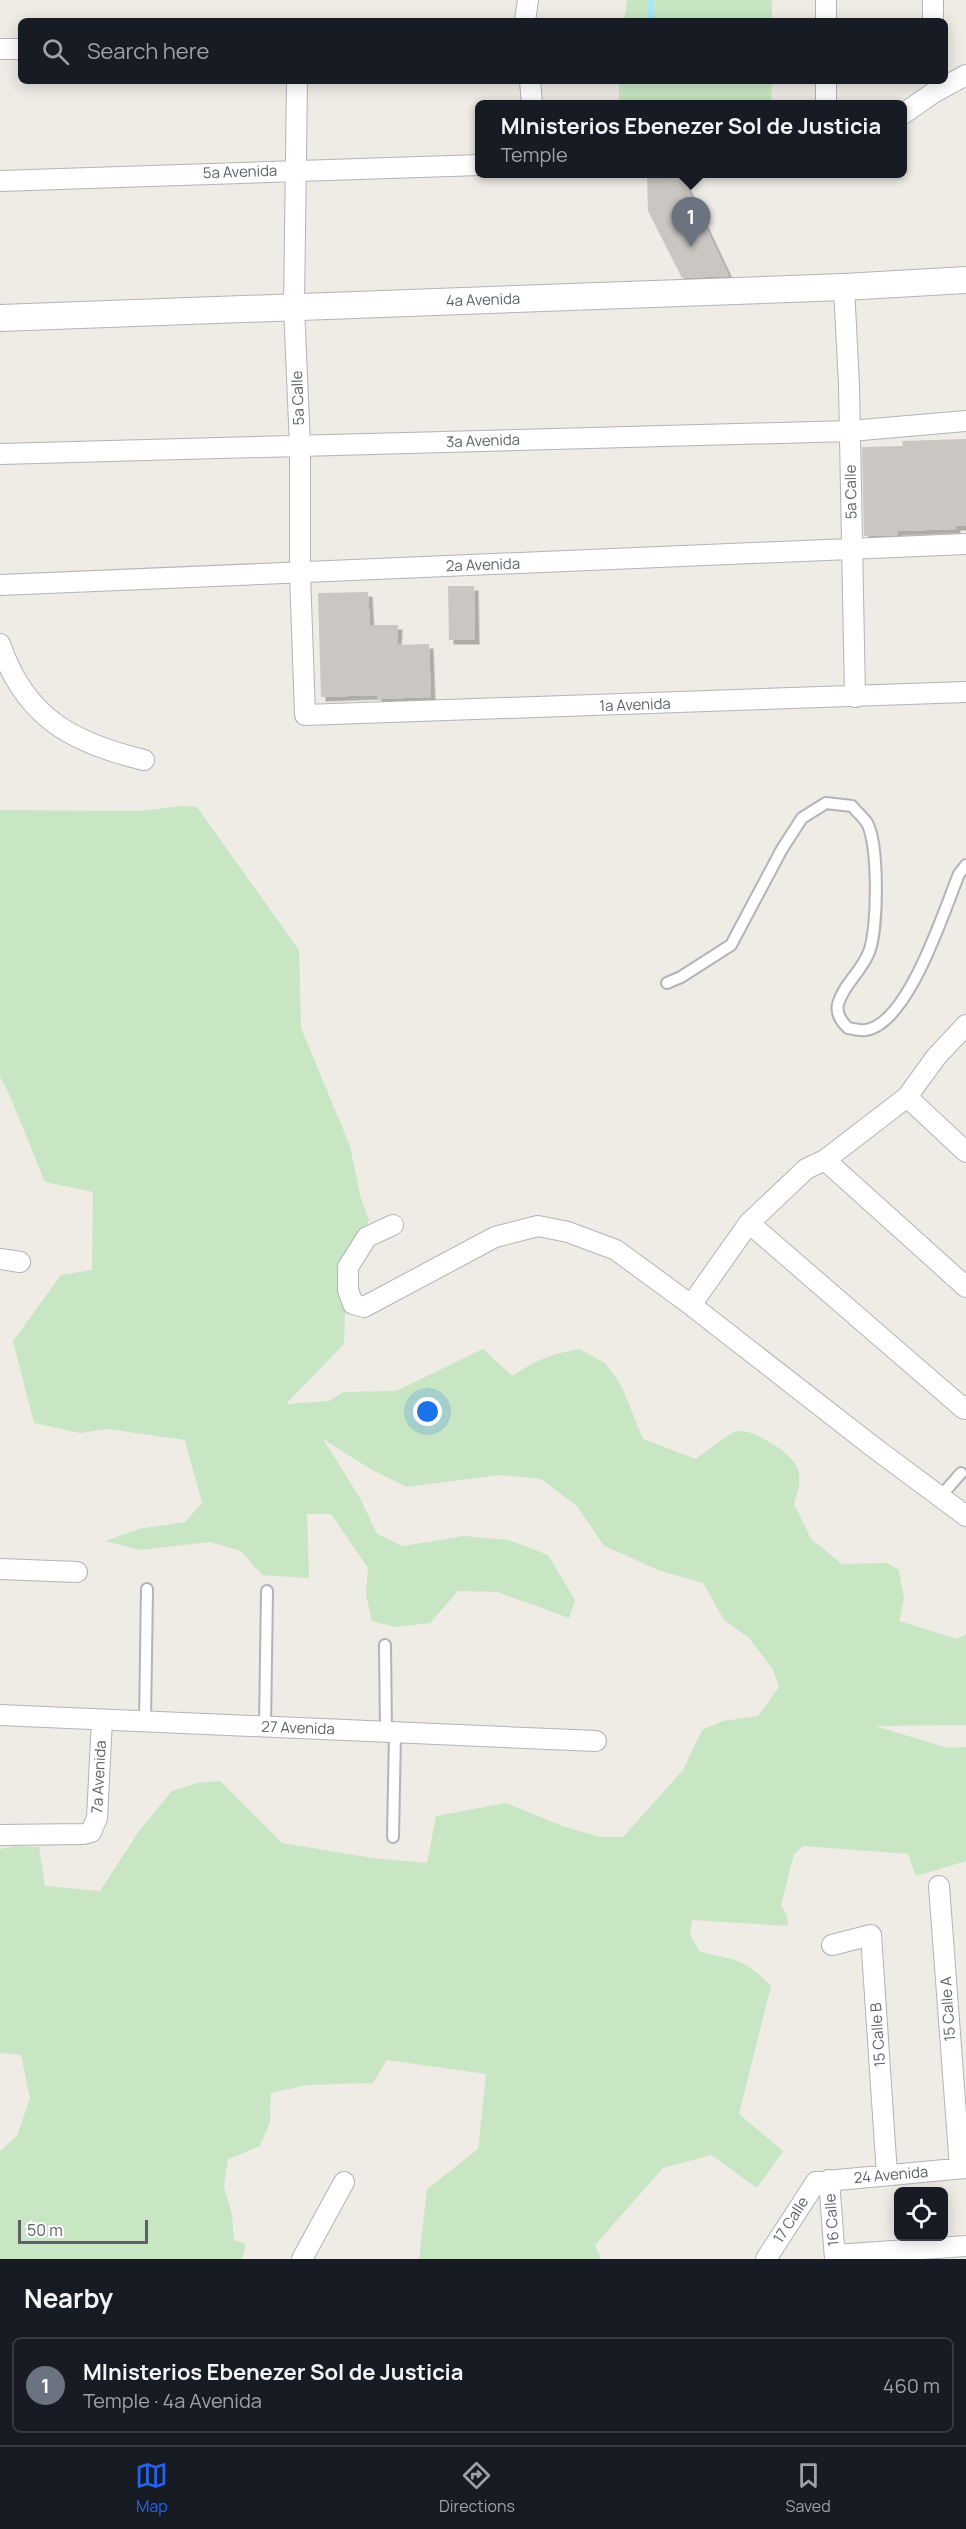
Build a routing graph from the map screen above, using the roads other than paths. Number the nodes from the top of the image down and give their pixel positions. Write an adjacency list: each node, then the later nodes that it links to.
1 (528, 0): 4 (street)
2 (826, 0): 5 (street)
3 (933, 0): 6 (street)
4 (525, 18)
5 (826, 18)
6 (933, 18)
7 (18, 49): 8 (street)
8 (0, 50)
9 (966, 75): 10 (street)
10 (948, 82)
11 (297, 84): 19 (street, 5a Calle)
12 (531, 84): 15 (street)
13 (826, 84): 16 (street)
14 (933, 87): 17 (street)
15 (532, 100)
16 (826, 100)
17 (907, 110)
18 (475, 165): 19 (street, 5a Avenida)
19 (297, 170): 20 (street, 5a Avenida); 23 (street, 5a Calle)
20 (0, 181)
21 (966, 280): 22 (street, 4a Avenida)
22 (844, 287): 23 (street, 4a Avenida); 26 (street, 5a Calle)
23 (294, 307): 24 (street, 4a Avenida); 27 (street, 5a Calle)
24 (0, 318)
25 (966, 421): 26 (street, 3a Avenida)
26 (850, 430): 27 (street, 3a Avenida); 30 (street, 5a Calle)
27 (300, 446): 28 (street, 3a Avenida); 31 (street, 5a Calle)
28 (0, 454)
29 (966, 544): 30 (street, 2a Avenida)
30 (852, 550): 31 (street, 2a Avenida); 35 (street, 5a Calle)
31 (300, 573): 32 (street, 2a Avenida); 36 (street, 5a Calle)
32 (0, 585)
33 (0, 644): 37 (street)
34 (966, 692): 35 (street, 1a Avenida)
35 (855, 697): 36 (street, 1a Avenida)
36 (305, 715)
37 (144, 760)
38 (966, 865): 39 (lane)
39 (667, 983)
40 (966, 1025): 41 (street)
41 (907, 1097): 42 (street); 43 (street)
42 (966, 1152)
43 (825, 1160): 44 (street); 46 (street)
44 (749, 1223): 47 (street); 48 (street)
45 (393, 1225): 47 (street)
46 (966, 1287)
47 (692, 1305): 50 (street)
48 (966, 1406)
49 (961, 1473): 50 (lane)
50 (940, 1497): 51 (street)
51 (966, 1516)
52 (0, 1569): 53 (street)
53 (77, 1572)
54 (147, 1590): 59 (lane)
55 (267, 1591): 60 (lane)
56 (385, 1645): 61 (lane)
57 (0, 1715): 58 (street, 27 Avenida)
58 (102, 1720): 59 (street, 27 Avenida); 63 (street, 7a Avenida)
59 (145, 1722): 60 (street, 27 Avenida)
60 (265, 1727): 61 (street, 27 Avenida)
61 (391, 1732): 62 (street, 27 Avenida); 64 (lane)
62 (596, 1742)
63 (0, 1835)
64 (393, 1837)
65 (939, 1886): 67 (street, 15 Calle A)
66 (832, 1945): 68 (street, 15 Calle B)
67 (963, 2168): 68 (street, 24 Avenida)
68 (888, 2175): 69 (street, 24 Avenida)
69 (823, 2181): 72 (street, 16 Calle); 74 (street, 17 Calle)
70 (344, 2182): 73 (street)
71 (966, 2246): 72 (street)
72 (835, 2257)
73 (302, 2259)
74 (766, 2259)

